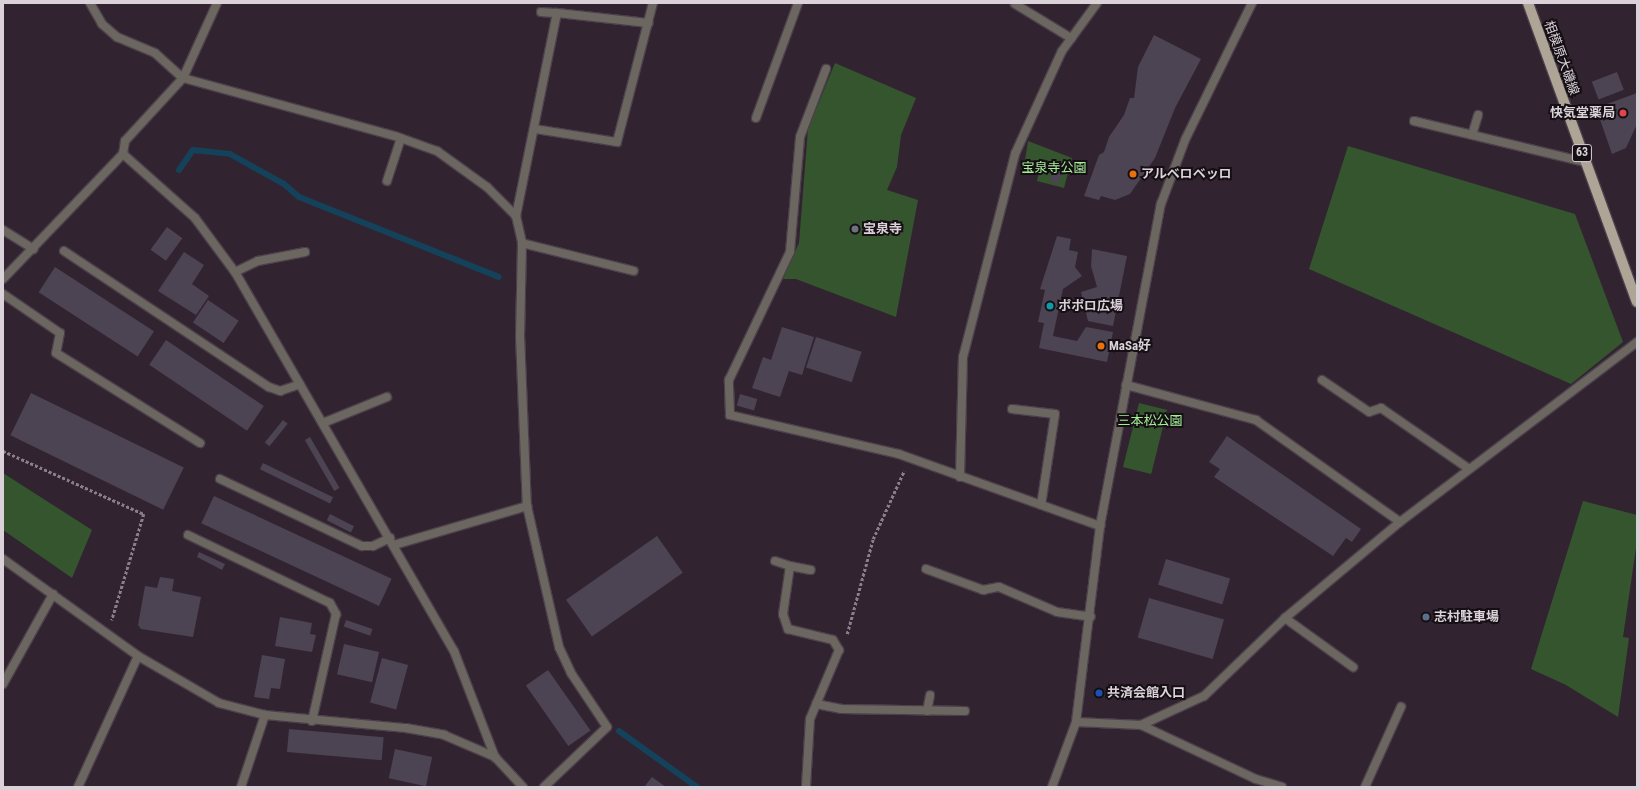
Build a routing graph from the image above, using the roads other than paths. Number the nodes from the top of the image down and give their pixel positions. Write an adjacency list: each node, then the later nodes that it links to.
1 (90, 3): 14 (street)
2 (653, 3): 11 (street)
3 (798, 3): 16 (street)
4 (1097, 3): 12 (street)
5 (1252, 3): 38 (street)
6 (1528, 3): 22 (main road, 相模原大磯線 / 63)
7 (216, 4): 14 (street)
8 (1015, 4): 12 (street)
9 (541, 12): 10 (street)
10 (557, 13): 11 (street); 18 (street)
11 (648, 23): 18 (street)
12 (1071, 38): 44 (street)
13 (826, 69): 44 (street)
14 (183, 78): 20 (street); 21 (street)
15 (1478, 115): 19 (street)
16 (756, 118)
17 (1414, 121): 19 (street)
18 (535, 129): 24 (street)
19 (1472, 134): 22 (street)
20 (401, 138): 23 (street); 24 (street)
21 (123, 154): 27 (street); 31 (street)
22 (1585, 162): 34 (main road, 相模原大磯線 / 63)
23 (387, 181)
24 (516, 216): 26 (street)
25 (3, 230): 27 (street)
26 (522, 243): 30 (street); 47 (street)
27 (33, 249): 32 (street)
28 (64, 251): 37 (street)
29 (305, 252): 31 (street)
30 (634, 271)
31 (235, 272): 37 (street)
32 (3, 279)
33 (3, 294): 42 (street)
34 (1637, 302)
35 (1637, 342): 43 (street)
36 (1322, 380): 43 (street)
37 (300, 384): 41 (street)
38 (1126, 385): 48 (street); 49 (street)
39 (387, 397): 41 (street)
40 (1012, 409): 46 (street)
41 (323, 423): 51 (street)
42 (200, 442)
43 (1469, 469): 48 (street)
44 (960, 477): 46 (street)
45 (220, 479): 51 (street)
46 (1041, 505): 49 (street)
47 (527, 506): 52 (street); 77 (street)
48 (1400, 522): 60 (street)
49 (1100, 526): 59 (street)
50 (188, 535): 70 (street)
51 (390, 538): 52 (street)
52 (394, 545): 73 (street)
53 (3, 559): 58 (street)
54 (775, 561): 55 (street)
55 (790, 566): 57 (street); 65 (street)
56 (926, 569): 59 (street)
57 (811, 570)
58 (53, 594): 61 (street); 63 (street)
59 (1091, 617): 71 (street)
60 (1285, 618): 62 (street); 72 (street)
61 (138, 656): 69 (street); 74 (street)
62 (1353, 667)
63 (3, 684)
64 (930, 695): 67 (street)
65 (816, 704): 67 (street); 78 (street)
66 (1401, 707): 81 (street)
67 (927, 711): 68 (street)
68 (965, 712)
69 (265, 715): 70 (street); 75 (street)
70 (312, 721): 73 (street)
71 (1076, 722): 72 (street); 79 (street)
72 (1141, 725): 80 (street)
73 (495, 757): 76 (street)
74 (78, 787)
75 (241, 787)
76 (523, 787)
77 (544, 787)
78 (806, 787)
79 (1052, 787)
80 (1282, 787)
81 (1365, 787)

